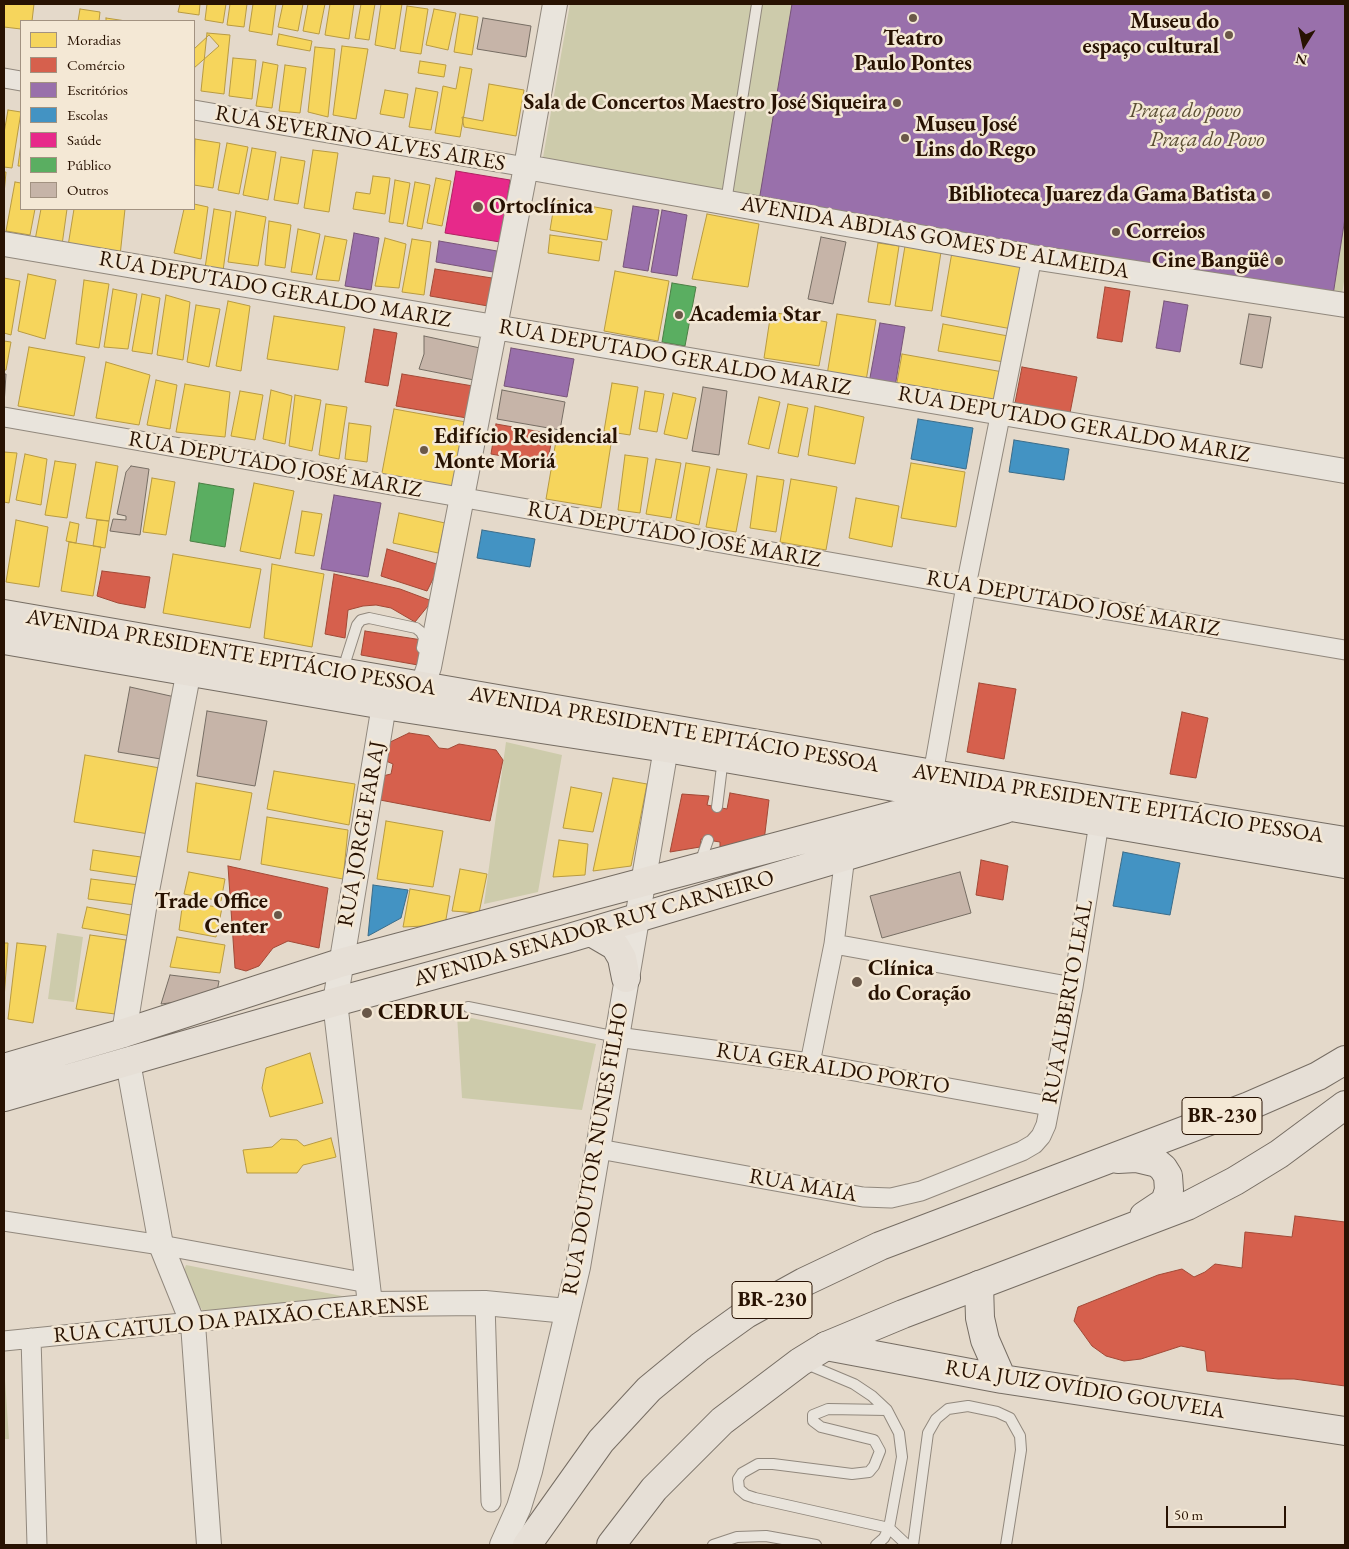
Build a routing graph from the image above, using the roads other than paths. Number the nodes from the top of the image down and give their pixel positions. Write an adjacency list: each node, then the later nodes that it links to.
1 (553, 4): 6 (street)
2 (757, 4): 7 (lane)
3 (4, 78): 4 (street)
4 (20, 81)
5 (195, 110): 6 (street, RUA SEVERINO ALVES AIRES)
6 (526, 167): 7 (street, AVENIDA ABDIAS GOMES DE ALMEIDA); 11 (street)
7 (726, 202): 9 (street, AVENIDA ABDIAS GOMES DE ALMEIDA)
8 (4, 244): 11 (street, RUA DEPUTADO GERALDO MARIZ)
9 (1032, 257): 10 (street, AVENIDA ABDIAS GOMES DE ALMEIDA); 12 (street)
10 (1345, 305)
11 (495, 327): 12 (street, RUA DEPUTADO GERALDO MARIZ); 15 (street)
12 (1002, 414): 14 (street, RUA DEPUTADO GERALDO MARIZ); 16 (street)
13 (4, 417): 15 (street, RUA DEPUTADO JOSÉ MARIZ)
14 (1345, 471)
15 (463, 498): 16 (street, RUA DEPUTADO JOSÉ MARIZ); 22 (street)
16 (966, 586): 19 (street, RUA DEPUTADO JOSÉ MARIZ); 26 (street)
17 (4, 614): 21 (main road, AVENIDA PRESIDENTE EPITÁCIO PESSOA)
18 (4, 640): 20 (main road, AVENIDA PRESIDENTE EPITÁCIO PESSOA)
19 (1345, 650)
20 (189, 670): 23 (main road, AVENIDA PRESIDENTE EPITÁCIO PESSOA); 46 (street)
21 (342, 673): 22 (main road, AVENIDA PRESIDENTE EPITÁCIO PESSOA); 22 (lane)
22 (427, 694): 23 (main road, AVENIDA PRESIDENTE EPITÁCIO PESSOA); 24 (main road, AVENIDA PRESIDENTE EPITÁCIO PESSOA); 26 (main road, AVENIDA PRESIDENTE EPITÁCIO PESSOA)
23 (384, 705): 41 (street, RUA JORGE FARAJ)
24 (666, 748): 25 (main road, AVENIDA PRESIDENTE EPITÁCIO PESSOA); 37 (street, RUA DOUTOR NUNES FILHO)
25 (723, 757): 28 (main road, AVENIDA PRESIDENTE EPITÁCIO PESSOA); 29 (lane)
26 (934, 774): 27 (main road, AVENIDA PRESIDENTE EPITÁCIO PESSOA)
27 (988, 783): 28 (main road); 33 (main road, AVENIDA PRESIDENTE EPITÁCIO PESSOA)
28 (958, 798): 30 (main road, AVENIDA PRESIDENTE EPITÁCIO PESSOA); 36 (main road, AVENIDA SENADOR RUY CARNEIRO)
29 (717, 807)
30 (1011, 807): 31 (main road, AVENIDA PRESIDENTE EPITÁCIO PESSOA); 34 (main road, AVENIDA SENADOR RUY CARNEIRO)
31 (1099, 823): 35 (main road, AVENIDA PRESIDENTE EPITÁCIO PESSOA); 43 (street, RUA ALBERTO LEAL)
32 (708, 840): 36 (lane)
33 (1345, 841)
34 (846, 856): 38 (main road, AVENIDA SENADOR RUY CARNEIRO); 40 (street)
35 (1345, 864)
36 (698, 867): 37 (main road, AVENIDA SENADOR RUY CARNEIRO)
37 (643, 882): 38 (street, RUA DOUTOR NUNES FILHO); 41 (main road, AVENIDA SENADOR RUY CARNEIRO)
38 (636, 919): 39 (main road, AVENIDA SENADOR RUY CARNEIRO); 42 (street, RUA DOUTOR NUNES FILHO)
39 (591, 932): 42 (main road); 44 (main road, AVENIDA SENADOR RUY CARNEIRO)
40 (834, 944): 43 (street); 50 (street)
41 (340, 963): 44 (street, RUA JORGE FARAJ); 46 (main road, AVENIDA SENADOR RUY CARNEIRO)
42 (626, 978): 47 (street, RUA DOUTOR NUNES FILHO)
43 (1073, 987): 54 (street, RUA ALBERTO LEAL)
44 (335, 1002): 49 (main road, AVENIDA SENADOR RUY CARNEIRO); 62 (street, RUA JORGE FARAJ)
45 (468, 1007): 47 (lane)
46 (124, 1033): 51 (main road, AVENIDA SENADOR RUY CARNEIRO)
47 (617, 1037): 50 (street, RUA GERALDO PORTO); 55 (street, RUA DOUTOR NUNES FILHO)
48 (1345, 1060): 57 (main road, BR-230)
49 (128, 1062): 52 (main road, AVENIDA SENADOR RUY CARNEIRO); 60 (street)
50 (810, 1063): 54 (street, RUA GERALDO PORTO)
51 (4, 1068)
52 (4, 1097)
53 (1345, 1105): 59 (main road, BR-230)
54 (1049, 1106): 56 (street, RUA ALBERTO LEAL)
55 (599, 1149): 56 (street, RUA MAIA); 64 (street, RUA DOUTOR NUNES FILHO)
56 (1002, 1158)
57 (1095, 1163): 59 (main road); 77 (main road, BR-230)
58 (4, 1221): 60 (street)
59 (1107, 1236): 61 (main road, BR-230)
60 (161, 1245): 62 (street); 65 (street)
61 (979, 1285): 68 (main road, BR-230); 70 (main road)
62 (369, 1294): 63 (street, RUA CATULO DA PAIXÃO CEARENSE); 65 (street, RUA CATULO DA PAIXÃO CEARENSE)
63 (485, 1303): 64 (street, RUA CATULO DA PAIXÃO CEARENSE); 73 (street)
64 (567, 1311): 77 (street, RUA DOUTOR NUNES FILHO)
65 (193, 1324): 66 (street, RUA CATULO DA PAIXÃO CEARENSE); 76 (street)
66 (31, 1338): 67 (street, RUA CATULO DA PAIXÃO CEARENSE); 75 (street)
67 (4, 1341)
68 (826, 1346): 69 (main road, BR-230); 70 (main road, RUA JUIZ OVÍDIO GOUVEIA)
69 (800, 1362): 71 (lane); 78 (main road, BR-230)
70 (1002, 1379): 72 (main road, RUA JUIZ OVÍDIO GOUVEIA)
71 (887, 1410): 74 (lane); 74 (lane)
72 (1345, 1431)
73 (491, 1502)
74 (889, 1528): 81 (lane); 82 (lane)
75 (37, 1545)
76 (209, 1545)
77 (506, 1545)
78 (611, 1545)
79 (715, 1545): 80 (lane)
80 (816, 1545)
81 (879, 1545)
82 (906, 1545)
83 (913, 1545): 84 (lane)
84 (1006, 1545)

